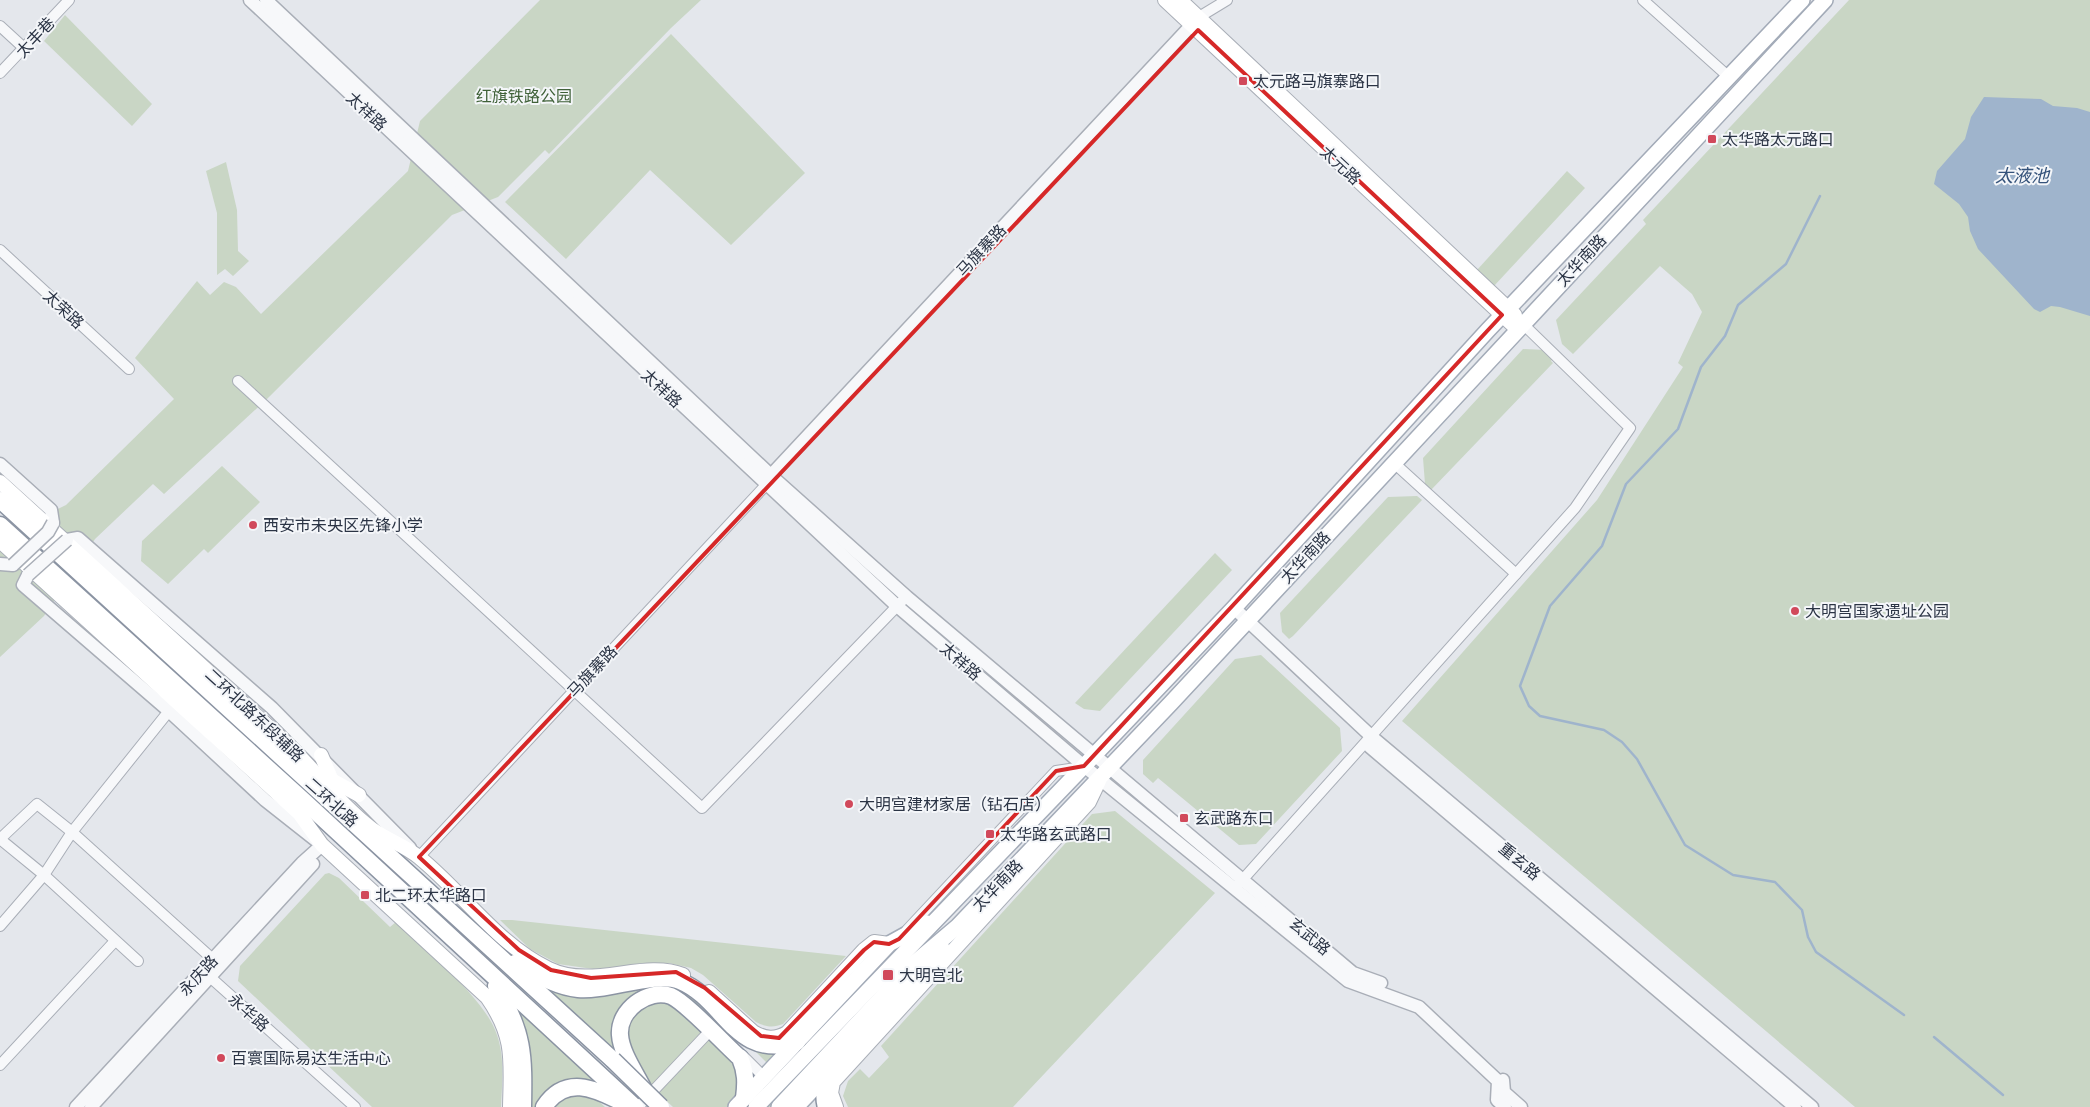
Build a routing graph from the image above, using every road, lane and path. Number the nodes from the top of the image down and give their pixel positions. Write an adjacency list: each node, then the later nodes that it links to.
1 (69, 0): 12 (street, 太丰巷)
2 (250, 0): 22 (street, 太祥路)
3 (266, 0): 22 (street, 太祥路)
4 (1165, 0): 10 (main road, 太元路)
5 (1180, 0): 10 (main road, 太元路)
6 (1227, 0): 10 (street)
7 (1643, 0): 14 (street)
8 (1802, 0): 14 (main road, 太华南路)
9 (1825, 0): 17 (main road, 太华南路)
10 (1198, 24): 16 (main road, 太元路); 22 (street, 马旗寨路)
11 (0, 26): 12 (street)
12 (24, 48): 13 (street, 太丰巷)
13 (0, 73)
14 (1730, 78): 16 (main road, 太华南路)
15 (0, 250): 18 (street, 太荣路)
16 (1506, 311): 17 (main road, 太元路); 31 (main road, 太华南路)
17 (1520, 326): 20 (main road, 太华南路); 28 (street)
18 (129, 368)
19 (238, 381): 33 (street)
20 (1393, 462): 28 (street); 32 (main road, 太华南路)
21 (0, 464): 27 (street, bridge)
22 (771, 480): 29 (street, 太祥路); 30 (street, 太祥路); 33 (street, 马旗寨路)
23 (0, 482): 40 (main road, 二环北路东段辅路)
24 (0, 500): 46 (highway, 二环北路)
25 (0, 525): 39 (highway, 二环北路)
26 (0, 541): 45 (main road)
27 (0, 564)
28 (1516, 574): 35 (street)
29 (906, 597): 30 (street); 36 (street, 太祥路)
30 (897, 606): 33 (street); 38 (street, 太祥路)
31 (1231, 610): 32 (street, 重玄路); 36 (main road, 太华南路)
32 (1246, 623): 35 (street, 重玄路); 41 (main road, 太华南路)
33 (574, 690): 52 (street, 马旗寨路)
34 (169, 712): 37 (street, bridge); 48 (street); 51 (street)
35 (1369, 740): 54 (street); 88 (street, 重玄路); 89 (street, 重玄路)
36 (1096, 754): 38 (main road, 太华南路); 41 (street, 玄武路)
37 (321, 756): 42 (main road); 43 (street)
38 (1084, 766): 41 (street, 玄武路); 55 (main road, 太华南路); 59 (street)
39 (266, 767): 45 (highway); 49 (highway, 二环北路)
40 (312, 770): 42 (main road); 44 (main road, 二环北路东段辅路)
41 (1104, 773): 54 (street, 玄武路); 57 (main road, 太华南路); 86 (main road)
42 (332, 780): 43 (main road); 44 (main road)
43 (359, 795): 52 (street)
44 (340, 800): 46 (highway); 47 (main road, 二环北路东段辅路)
45 (299, 813): 49 (highway); 51 (main road)
46 (352, 820): 47 (highway); 60 (highway, 二环北路)
47 (372, 829): 52 (main road, 二环北路东段辅路)
48 (72, 832): 50 (street); 53 (street); 62 (street)
49 (340, 835): 63 (highway, 二环北路)
50 (0, 839): 53 (street)
51 (324, 847): 62 (street, 永庆路); 77 (main road)
52 (419, 857): 65 (main road, 二环北路东段辅路)
53 (44, 875): 56 (street); 58 (street)
54 (1238, 885): 72 (street, 玄武路)
55 (943, 913): 59 (main road); 73 (main road, 太华南路)
56 (0, 926)
57 (958, 926): 69 (main road); 83 (main road, 太华南路)
58 (115, 940): 61 (street); 68 (street)
59 (894, 942): 65 (main road, 二环北路东段辅路); 66 (main road)
60 (491, 949): 66 (highway); 67 (highway, 二环北路)
61 (138, 962)
62 (216, 963): 64 (street, 永庆路); 74 (street, 永庆路)
63 (485, 969): 71 (highway, 二环北路); 78 (highway)
64 (210, 977): 75 (street, 永庆路); 76 (street, 永华路)
65 (718, 1022): 70 (street); 81 (street)
66 (797, 1042): 73 (main road)
67 (620, 1057): 73 (highway); 82 (highway, 二环北路, bridge)
68 (0, 1065)
69 (835, 1065): 84 (main road); 85 (highway)
70 (761, 1074)
71 (596, 1080): 79 (highway); 80 (highway); 81 (highway, 二环北路)
72 (1499, 1101): 87 (street, 玄武路)
73 (746, 1104)
74 (76, 1107)
75 (90, 1107)
76 (354, 1107)
77 (510, 1107)
78 (524, 1107)
79 (544, 1107)
80 (630, 1107)
81 (637, 1107)
82 (661, 1107)
83 (779, 1107)
84 (796, 1107)
85 (826, 1107)
86 (836, 1107)
87 (1521, 1107)
88 (1795, 1107)
89 (1812, 1107)

